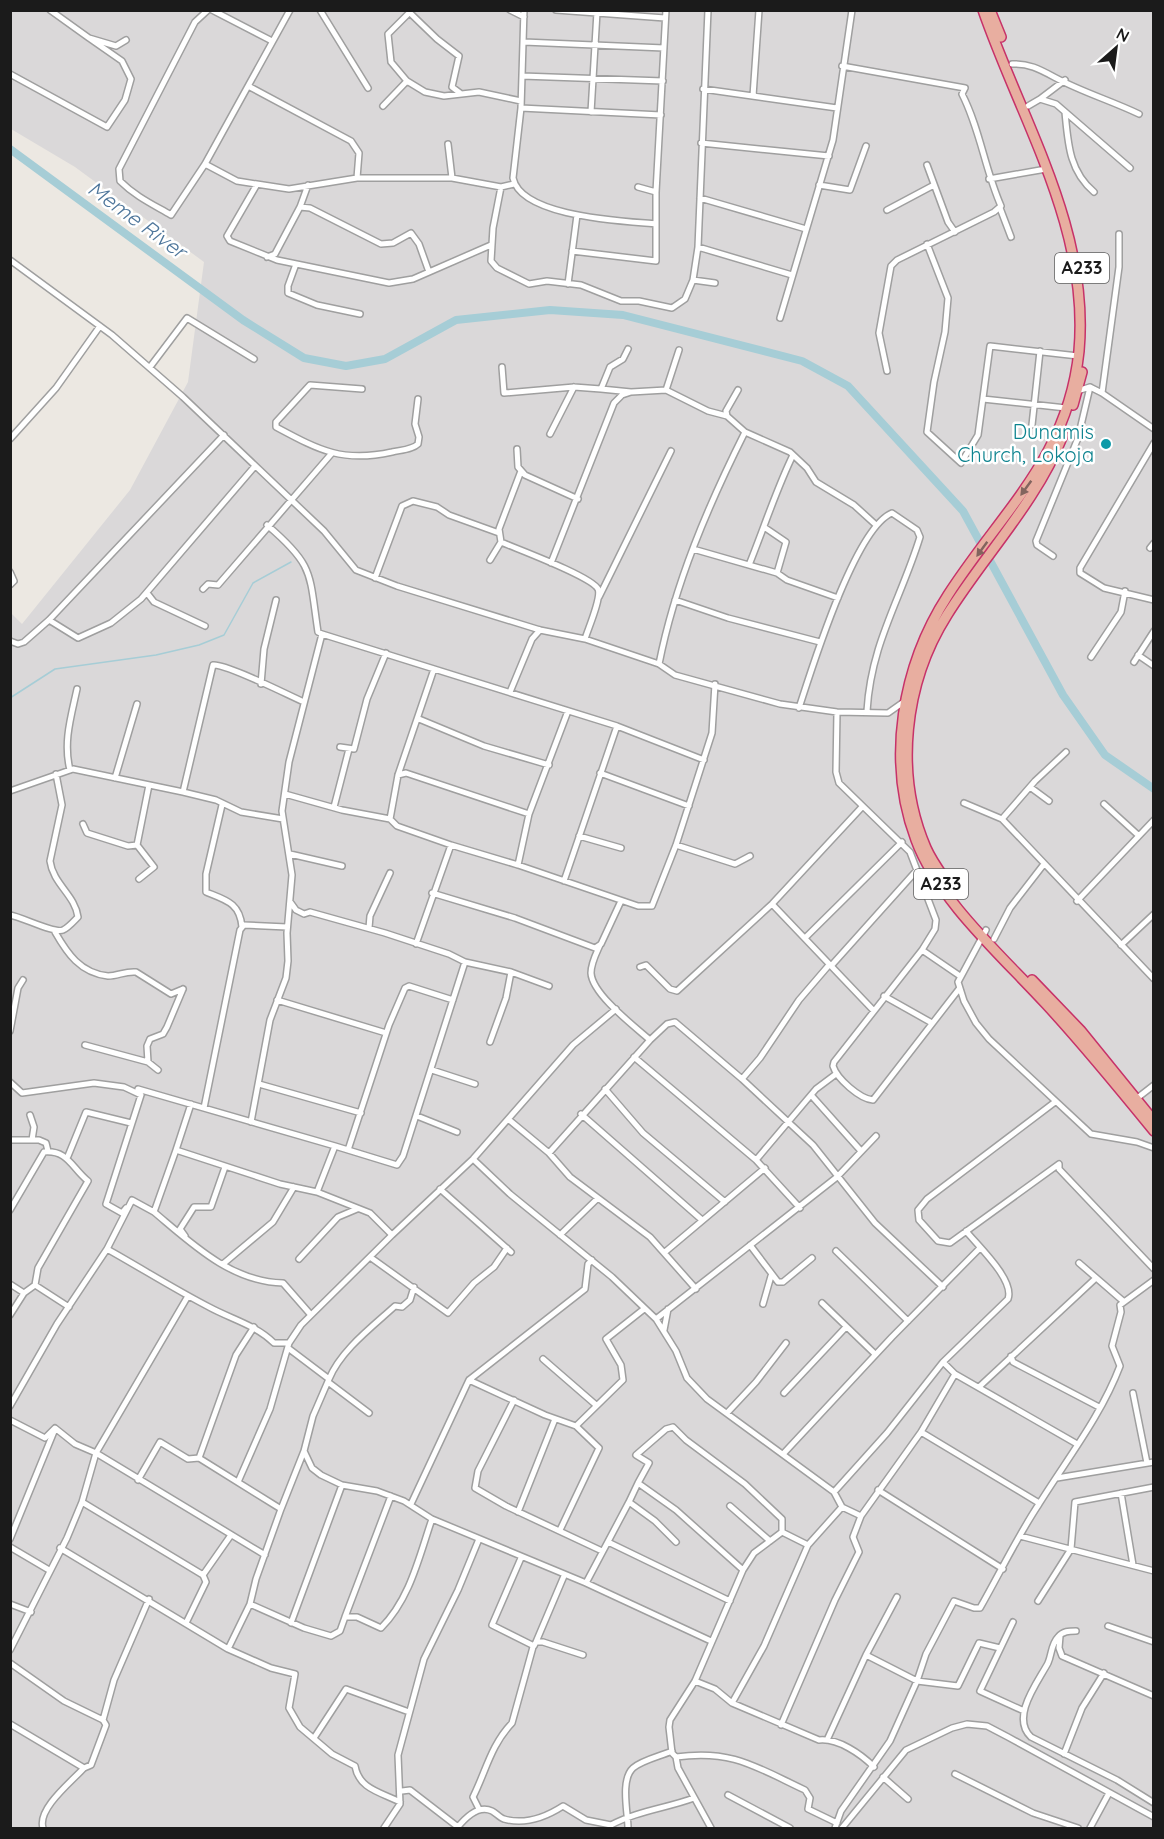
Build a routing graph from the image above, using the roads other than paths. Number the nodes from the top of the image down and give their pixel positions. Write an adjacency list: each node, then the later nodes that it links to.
1 (50, 10): 16 (street)
2 (210, 10): 18 (street); 48 (street)
3 (290, 10): 18 (street)
4 (320, 10): 31 (street)
5 (510, 10): 14 (street)
6 (556, 10): 12 (street)
7 (666, 10): 15 (street)
8 (708, 10): 32 (street)
9 (759, 10): 34 (street)
10 (852, 10): 23 (street)
11 (409, 11): 28 (street); 33 (street)
12 (597, 12): 15 (street); 20 (street)
13 (987, 12): 22 (highway, A233); 51 (highway, A233)
14 (524, 14): 19 (street)
15 (665, 18): 21 (street)
16 (89, 38): 17 (street); 24 (street)
17 (126, 40)
18 (272, 41): 30 (street)
19 (524, 42): 20 (street); 25 (street)
20 (595, 46): 21 (street); 26 (street)
21 (664, 48): 29 (street)
22 (1012, 64): 27 (street); 38 (highway, A233)
23 (842, 66): 39 (street); 54 (street)
24 (10, 74)
25 (522, 76): 26 (street); 36 (street)
26 (593, 78): 29 (street); 40 (street)
27 (1065, 80): 35 (street); 43 (street)
28 (407, 81): 33 (street); 37 (street)
29 (663, 81): 42 (street)
30 (250, 87): 48 (street); 52 (street)
31 (368, 88)
32 (703, 89): 34 (street); 44 (street)
33 (462, 94): 36 (street)
34 (753, 96): 39 (street)
35 (1040, 99): 38 (street); 41 (street)
36 (521, 104): 40 (street); 55 (street)
37 (383, 106)
38 (1028, 106): 81 (highway, A233)
39 (837, 108): 47 (street)
40 (591, 112): 42 (street)
41 (1065, 112): 50 (street); 63 (street)
42 (662, 114): 62 (street)
43 (1139, 114)
44 (701, 143): 47 (street); 64 (street)
45 (448, 144): 53 (street)
46 (866, 146): 58 (street)
47 (829, 156): 58 (street)
48 (206, 164): 59 (street)
49 (927, 165): 56 (street)
50 (1130, 168)
51 (1046, 169): 54 (street); 81 (highway, A233)
52 (357, 178): 53 (street); 57 (street)
53 (452, 178): 60 (street)
54 (989, 179): 66 (street)
55 (514, 184): 60 (street); 68 (street)
56 (934, 184): 67 (street); 71 (street)
57 (308, 185): 59 (street); 65 (street)
58 (819, 185): 70 (street)
59 (256, 186): 78 (street)
60 (501, 187): 75 (street)
61 (638, 188): 62 (street)
62 (656, 192): 69 (street)
63 (1094, 192)
64 (700, 198): 70 (street); 76 (street)
65 (300, 207): 78 (street); 82 (street)
66 (1000, 208): 71 (street); 73 (street)
67 (887, 210)
68 (577, 215): 69 (street); 77 (street)
69 (656, 224): 77 (street)
70 (806, 230): 83 (street)
71 (955, 232): 74 (street)
72 (1119, 234): 106 (street)
73 (1011, 237)
74 (927, 244): 97 (street); 108 (street)
75 (491, 245): 82 (street); 86 (street)
76 (698, 248): 83 (street); 84 (street)
77 (572, 251): 86 (street)
78 (276, 257): 80 (street)
79 (11, 261): 89 (street)
80 (296, 264): 82 (street); 87 (street)
81 (1079, 271): 93 (highway, A233); 104 (highway, A233)
82 (429, 272)
83 (792, 275): 88 (street)
84 (693, 280): 85 (street); 86 (street)
85 (715, 283)
86 (568, 284)
87 (360, 314)
88 (780, 318)
89 (100, 326): 96 (street); 117 (street)
90 (628, 350): 101 (street)
91 (679, 350): 102 (street)
92 (1040, 351): 93 (street); 108 (street); 109 (street)
93 (1078, 356): 110 (highway, A233)
94 (254, 359): 96 (street)
95 (502, 367): 98 (street)
96 (150, 368): 116 (street)
97 (887, 371)
98 (574, 387): 101 (street); 115 (street)
99 (1090, 387): 104 (street); 106 (street); 133 (street)
100 (362, 389): 121 (street)
101 (601, 389): 105 (street)
102 (666, 390): 105 (street); 111 (street)
103 (738, 390): 111 (street)
104 (1077, 391): 140 (highway, A233)
105 (631, 392): 125 (street)
106 (1102, 393): 113 (street)
107 (418, 399): 121 (street)
108 (984, 399): 109 (street)
109 (1034, 406): 110 (street); 112 (street)
110 (1066, 408): 140 (highway, A233, one-way to 140)
111 (727, 416): 114 (street)
112 (1032, 425)
113 (1154, 429)
114 (746, 432): 122 (street); 132 (street)
115 (550, 434)
116 (224, 435): 123 (street); 150 (street)
117 (10, 439)
118 (1154, 443): 143 (street)
119 (517, 449): 124 (street)
120 (671, 451): 145 (street)
121 (333, 453): 126 (street)
122 (793, 455): 128 (street); 129 (street)
123 (255, 466): 126 (street); 144 (street)
124 (521, 471): 125 (street); 130 (street)
125 (578, 499): 135 (street)
126 (289, 500): 127 (street); 139 (street)
127 (267, 525): 142 (street); 154 (street)
128 (876, 525): 146 (street); 174 (street)
129 (764, 527): 136 (street); 138 (street)
130 (499, 532): 131 (street); 139 (street)
131 (501, 542): 134 (street); 135 (street)
132 (693, 549): 136 (street); 148 (street)
133 (1053, 556)
134 (490, 560)
135 (551, 563): 145 (street)
136 (749, 565): 138 (street)
137 (10, 572): 141 (street)
138 (777, 573): 146 (street)
139 (375, 578): 152 (street)
140 (963, 582): 169 (highway, A233); 237 (highway, A233)
141 (10, 585)
142 (203, 589)
143 (1125, 591): 149 (street); 160 (street)
144 (147, 593): 150 (street); 151 (street)
145 (598, 598): 155 (street)
146 (837, 598): 157 (street)
147 (276, 600): 165 (street)
148 (675, 600): 157 (street); 162 (street)
149 (1154, 600)
150 (49, 620): 156 (street)
151 (205, 626)
152 (540, 630): 155 (street); 168 (street)
153 (1154, 631): 159 (street)
154 (322, 634): 158 (street); 170 (street)
155 (585, 639): 162 (street)
156 (10, 640)
157 (820, 642): 172 (street)
158 (386, 653): 164 (street); 179 (street)
159 (1138, 655): 161 (street); 163 (street)
160 (1091, 657)
161 (1134, 662)
162 (659, 664): 166 (street)
163 (1154, 666)
164 (434, 669): 168 (street); 176 (street)
165 (261, 684): 170 (street); 193 (street)
166 (715, 684): 172 (street); 181 (street)
167 (77, 689): 184 (street)
168 (510, 693): 173 (street)
169 (906, 700): 174 (street); 237 (highway, A233)
170 (304, 702): 194 (street)
171 (137, 705): 189 (street)
172 (799, 708): 175 (street)
173 (568, 711): 177 (street); 183 (street)
174 (867, 711): 175 (street)
175 (837, 712): 201 (street)
176 (419, 719): 182 (street); 183 (street)
177 (617, 726): 181 (street); 186 (street)
178 (340, 747): 179 (street)
179 (350, 749): 200 (street)
180 (1066, 752): 191 (street)
181 (704, 760): 199 (street)
182 (401, 765): 185 (street); 188 (street)
183 (549, 765): 202 (street)
184 (70, 770): 187 (street); 189 (street)
185 (406, 773): 188 (street); 202 (street)
186 (600, 773): 199 (street); 209 (street)
187 (56, 774): 192 (street); 236 (street)
188 (398, 775): 204 (street)
189 (115, 778): 190 (street)
190 (149, 785): 193 (street); 211 (street)
191 (1030, 787): 195 (street); 205 (street)
192 (10, 791)
193 (183, 792): 198 (street)
194 (285, 794): 200 (street); 203 (street)
195 (1049, 801)
196 (964, 803): 205 (street)
197 (1104, 804): 208 (street)
198 (222, 805): 203 (street); 233 (street)
199 (689, 806): 213 (street)
200 (334, 807): 204 (street)
201 (862, 807): 210 (street); 228 (street)
202 (529, 814): 218 (street)
203 (283, 819): 215 (street)
204 (390, 819): 212 (street)
205 (1002, 819): 217 (street)
206 (1154, 820): 208 (street)
207 (84, 824): 211 (street)
208 (1138, 835): 226 (street)
209 (579, 836): 214 (street); 223 (street)
210 (902, 842): 220 (street); 238 (street)
211 (137, 845): 222 (street)
212 (451, 845): 218 (street); 224 (street)
213 (676, 845): 216 (street); 225 (street)
214 (621, 848)
215 (290, 854): 219 (street); 227 (street)
216 (750, 856)
217 (1044, 864): 226 (street); 239 (street)
218 (519, 865): 223 (street)
219 (342, 866)
220 (917, 870): 243 (street); 245 (street)
221 (390, 873): 235 (street)
222 (139, 879)
223 (564, 880): 225 (street)
224 (432, 893): 240 (street); 241 (street)
225 (621, 901): 241 (street)
226 (1077, 901): 242 (street)
227 (291, 903): 229 (street); 232 (street)
228 (772, 904): 238 (street); 246 (street)
229 (300, 912): 232 (street); 235 (street)
230 (1154, 914): 242 (street)
231 (10, 915): 236 (street)
232 (289, 918): 234 (street)
233 (242, 927): 234 (street); 280 (street)
234 (287, 927): 254 (street)
235 (369, 928): 240 (street)
236 (55, 932): 265 (street)
237 (984, 933): 239 (highway, A233); 248 (street); 290 (highway, A233)
238 (805, 938): 245 (street)
239 (994, 939): 277 (highway, A233)
240 (416, 944): 244 (street)
241 (601, 944): 256 (street)
242 (1121, 945): 249 (street)
243 (922, 950): 248 (street); 253 (street)
244 (465, 963): 247 (street); 255 (street)
245 (830, 966): 257 (street); 269 (street)
246 (640, 967)
247 (511, 972): 251 (street); 262 (street)
248 (960, 976): 252 (street)
249 (1154, 979)
250 (23, 980): 259 (street)
251 (549, 986)
252 (959, 989): 258 (street); 278 (street)
253 (884, 996): 257 (street); 258 (street)
254 (277, 1000): 260 (street); 271 (street)
255 (453, 1000): 260 (street); 267 (street)
256 (616, 1009): 261 (street); 285 (street)
257 (874, 1011): 268 (street)
258 (932, 1023): 268 (street)
259 (10, 1031)
260 (386, 1033): 281 (street)
261 (650, 1040): 264 (street); 269 (street)
262 (490, 1042)
263 (85, 1045): 265 (street)
264 (634, 1058): 275 (street); 304 (street)
265 (148, 1062): 266 (street)
266 (158, 1070)
267 (432, 1070): 272 (street); 284 (street)
268 (836, 1074): 276 (street)
269 (742, 1079): 289 (street)
270 (10, 1082): 288 (street)
271 (259, 1084): 281 (street); 287 (street)
272 (475, 1084)
273 (1154, 1084): 277 (street)
274 (131, 1087): 279 (street)
275 (605, 1089): 282 (street); 313 (street)
276 (811, 1095): 289 (street); 300 (street)
277 (1136, 1099): 286 (highway, A233)
278 (1056, 1102): 296 (street); 319 (street)
279 (191, 1104): 280 (street); 297 (street)
280 (204, 1108): 287 (street)
281 (361, 1113): 298 (street)
282 (581, 1114): 301 (street); 318 (street)
283 (30, 1115): 294 (street)
284 (417, 1116): 291 (street); 298 (street)
285 (508, 1119): 301 (street); 303 (street)
286 (1154, 1121)
287 (251, 1122): 295 (street)
288 (130, 1123): 302 (street); 312 (street)
289 (789, 1123): 304 (street); 307 (street)
290 (1154, 1131)
291 (457, 1132)
292 (876, 1136): 300 (street)
293 (10, 1140): 294 (street)
294 (32, 1140): 299 (street)
295 (335, 1146): 298 (street); 310 (street)
296 (1154, 1148)
297 (176, 1150): 305 (street); 317 (street)
298 (348, 1150)
299 (48, 1151): 302 (street); 316 (street)
300 (861, 1151): 307 (street)
301 (549, 1153): 311 (street)
302 (68, 1156): 339 (street)
303 (474, 1159): 309 (street); 321 (street)
304 (756, 1160): 306 (street)
305 (225, 1167): 308 (street); 325 (street)
306 (765, 1168): 313 (street); 314 (street)
307 (837, 1178): 314 (street); 341 (street)
308 (294, 1187): 310 (street); 333 (street)
309 (440, 1189): 320 (street); 340 (street)
310 (317, 1192): 315 (street)
311 (598, 1198): 321 (street); 327 (street)
312 (132, 1200): 317 (street); 324 (street)
313 (725, 1202): 318 (street)
314 (800, 1208): 322 (street)
315 (357, 1209): 320 (street); 330 (street)
316 (10, 1210)
317 (154, 1212): 325 (street)
318 (702, 1220): 327 (street)
319 (966, 1231): 323 (street); 334 (street)
320 (392, 1234): 328 (street)
321 (560, 1235): 331 (street)
322 (750, 1245): 335 (street); 342 (street)
323 (980, 1248): 341 (street); 363 (street)
324 (107, 1249): 344 (street); 348 (street)
325 (198, 1249): 333 (street)
326 (836, 1251): 354 (street)
327 (665, 1252): 342 (street)
328 (370, 1257): 340 (street); 352 (street)
329 (812, 1258): 335 (street)
330 (299, 1259)
331 (592, 1260): 349 (street); 366 (street)
332 (1079, 1263): 336 (street)
333 (223, 1264): 352 (street)
334 (1154, 1269)
335 (771, 1276): 347 (street)
336 (1096, 1278): 345 (street); 361 (street)
337 (1154, 1280): 345 (street)
338 (10, 1284): 343 (street)
339 (35, 1285): 343 (street); 348 (street)
340 (414, 1287): 365 (street)
341 (943, 1287): 354 (street)
342 (696, 1289): 350 (street)
343 (24, 1293): 351 (street)
344 (188, 1296): 355 (street); 383 (street)
345 (1123, 1301): 373 (street)
346 (822, 1303): 356 (street)
347 (763, 1304)
348 (69, 1307): 372 (street)
349 (644, 1309): 353 (street); 371 (street)
350 (668, 1309): 353 (street); 357 (street)
351 (10, 1315)
352 (311, 1316): 359 (street)
353 (656, 1319): 357 (street)
354 (908, 1321): 360 (street)
355 (254, 1327): 359 (street); 385 (street)
356 (846, 1327): 360 (street); 368 (street)
357 (663, 1330): 375 (street)
358 (786, 1343): 375 (street)
359 (288, 1345): 365 (street); 390 (street)
360 (875, 1354): 384 (street)
361 (1011, 1356): 367 (street); 373 (street)
362 (543, 1359): 371 (street)
363 (943, 1362): 364 (street); 395 (street)
364 (955, 1374): 367 (street); 380 (street)
365 (329, 1380): 374 (street); 382 (street)
366 (469, 1380): 370 (street); 401 (street)
367 (979, 1387): 381 (street)
368 (784, 1393)
369 (1133, 1393): 387 (street)
370 (514, 1400): 376 (street); 405 (street)
371 (596, 1405): 378 (street)
372 (10, 1406)
373 (1099, 1407): 381 (street)
374 (369, 1413)
375 (727, 1413): 384 (street)
376 (555, 1419): 378 (street); 405 (street)
377 (10, 1420): 379 (street)
378 (576, 1426): 408 (street)
379 (55, 1428): 383 (street); 412 (street)
380 (921, 1432): 394 (street); 400 (street)
381 (1077, 1444): 388 (street)
382 (304, 1451): 392 (street); 404 (street)
383 (96, 1453): 389 (street); 398 (street)
384 (784, 1453): 395 (street)
385 (200, 1458): 389 (street); 390 (street)
386 (1154, 1462): 387 (street)
387 (1147, 1463): 388 (street)
388 (1057, 1478): 400 (street)
389 (138, 1480): 410 (street)
390 (238, 1482): 404 (street)
391 (638, 1483): 399 (street); 409 (street); 427 (street)
392 (342, 1485): 397 (street); 442 (street)
393 (1154, 1487): 396 (street)
394 (878, 1490): 406 (street); 425 (street)
395 (834, 1492): 403 (street)
396 (1121, 1493): 420 (street); 424 (street)
397 (391, 1496): 401 (street); 439 (street)
398 (82, 1502): 419 (street); 429 (street)
399 (629, 1502): 415 (street); 416 (street)
400 (1039, 1503): 411 (street)
401 (411, 1504): 407 (street)
402 (730, 1506): 414 (street)
403 (842, 1507): 406 (street); 417 (street)
404 (281, 1509): 422 (street)
405 (518, 1512): 408 (street)
406 (861, 1516): 466 (street)
407 (432, 1519): 413 (street); 439 (street)
408 (560, 1530): 421 (street)
409 (782, 1532): 414 (street); 417 (street)
410 (231, 1536): 422 (street); 429 (street)
411 (1020, 1536): 420 (street); 425 (street)
412 (10, 1539)
413 (479, 1539): 423 (street); 462 (street)
414 (770, 1541): 427 (street)
415 (608, 1542): 421 (street); 434 (street)
416 (676, 1542)
417 (808, 1545): 461 (street)
418 (10, 1547): 426 (street)
419 (60, 1548): 426 (street); 433 (street)
420 (1071, 1549): 424 (street); 435 (street)
421 (602, 1551): 431 (street)
422 (264, 1555): 437 (street)
423 (521, 1558): 430 (street); 448 (street)
424 (1133, 1565): 428 (street)
425 (1003, 1569): 459 (street)
426 (49, 1570): 438 (street)
427 (743, 1570): 434 (street)
428 (1154, 1571)
429 (203, 1575): 441 (street)
430 (564, 1576): 431 (street); 448 (street)
431 (586, 1583): 446 (street)
432 (897, 1597): 453 (street)
433 (149, 1599): 441 (street); 464 (street)
434 (729, 1601): 446 (street)
435 (1038, 1601)
436 (10, 1604): 438 (street)
437 (250, 1604): 442 (street); 450 (street)
438 (31, 1612): 451 (street)
439 (345, 1617): 442 (street)
440 (1013, 1622): 449 (street)
441 (186, 1623): 450 (street)
442 (291, 1623)
443 (1108, 1626): 447 (street)
444 (1076, 1630): 445 (street)
445 (1060, 1634): 454 (street); 456 (street)
446 (711, 1641): 458 (street)
447 (1154, 1642)
448 (535, 1644): 452 (street); 483 (street)
449 (1000, 1648): 459 (street); 463 (street)
450 (228, 1649): 467 (street)
451 (10, 1650)
452 (583, 1655)
453 (866, 1655): 459 (street); 468 (street)
454 (1062, 1656): 456 (street); 457 (street)
455 (10, 1663): 464 (street)
456 (1048, 1663): 463 (street)
457 (1104, 1673): 460 (street); 470 (street)
458 (695, 1681): 461 (street); 469 (street)
459 (917, 1681): 472 (street)
460 (1154, 1696)
461 (732, 1703): 466 (street)
462 (409, 1712): 467 (street); 476 (street)
463 (1024, 1712): 470 (street)
464 (104, 1720): 473 (street)
465 (10, 1724): 473 (street)
466 (782, 1725): 468 (street)
467 (314, 1738): 481 (street)
468 (827, 1740): 472 (street)
469 (672, 1751): 471 (street); 484 (street)
470 (1064, 1754): 482 (street)
471 (676, 1757): 479 (street); 486 (street)
472 (874, 1767): 486 (street)
473 (84, 1768): 487 (street)
474 (955, 1774): 494 (street)
475 (884, 1777): 477 (street); 480 (street); 493 (street)
476 (402, 1791): 481 (street); 489 (street)
477 (1109, 1793): 485 (street); 495 (street)
478 (728, 1795): 492 (street)
479 (694, 1798): 484 (street); 491 (street)
480 (908, 1799)
481 (400, 1802): 488 (street)
482 (1154, 1803)
483 (479, 1809): 484 (street); 489 (street)
484 (628, 1816): 490 (street)
485 (1154, 1817)
486 (836, 1826)
487 (43, 1828)
488 (384, 1828)
489 (457, 1828)
490 (628, 1828)
491 (711, 1828)
492 (790, 1828)
493 (842, 1828)
494 (1078, 1828)
495 (1090, 1828)

